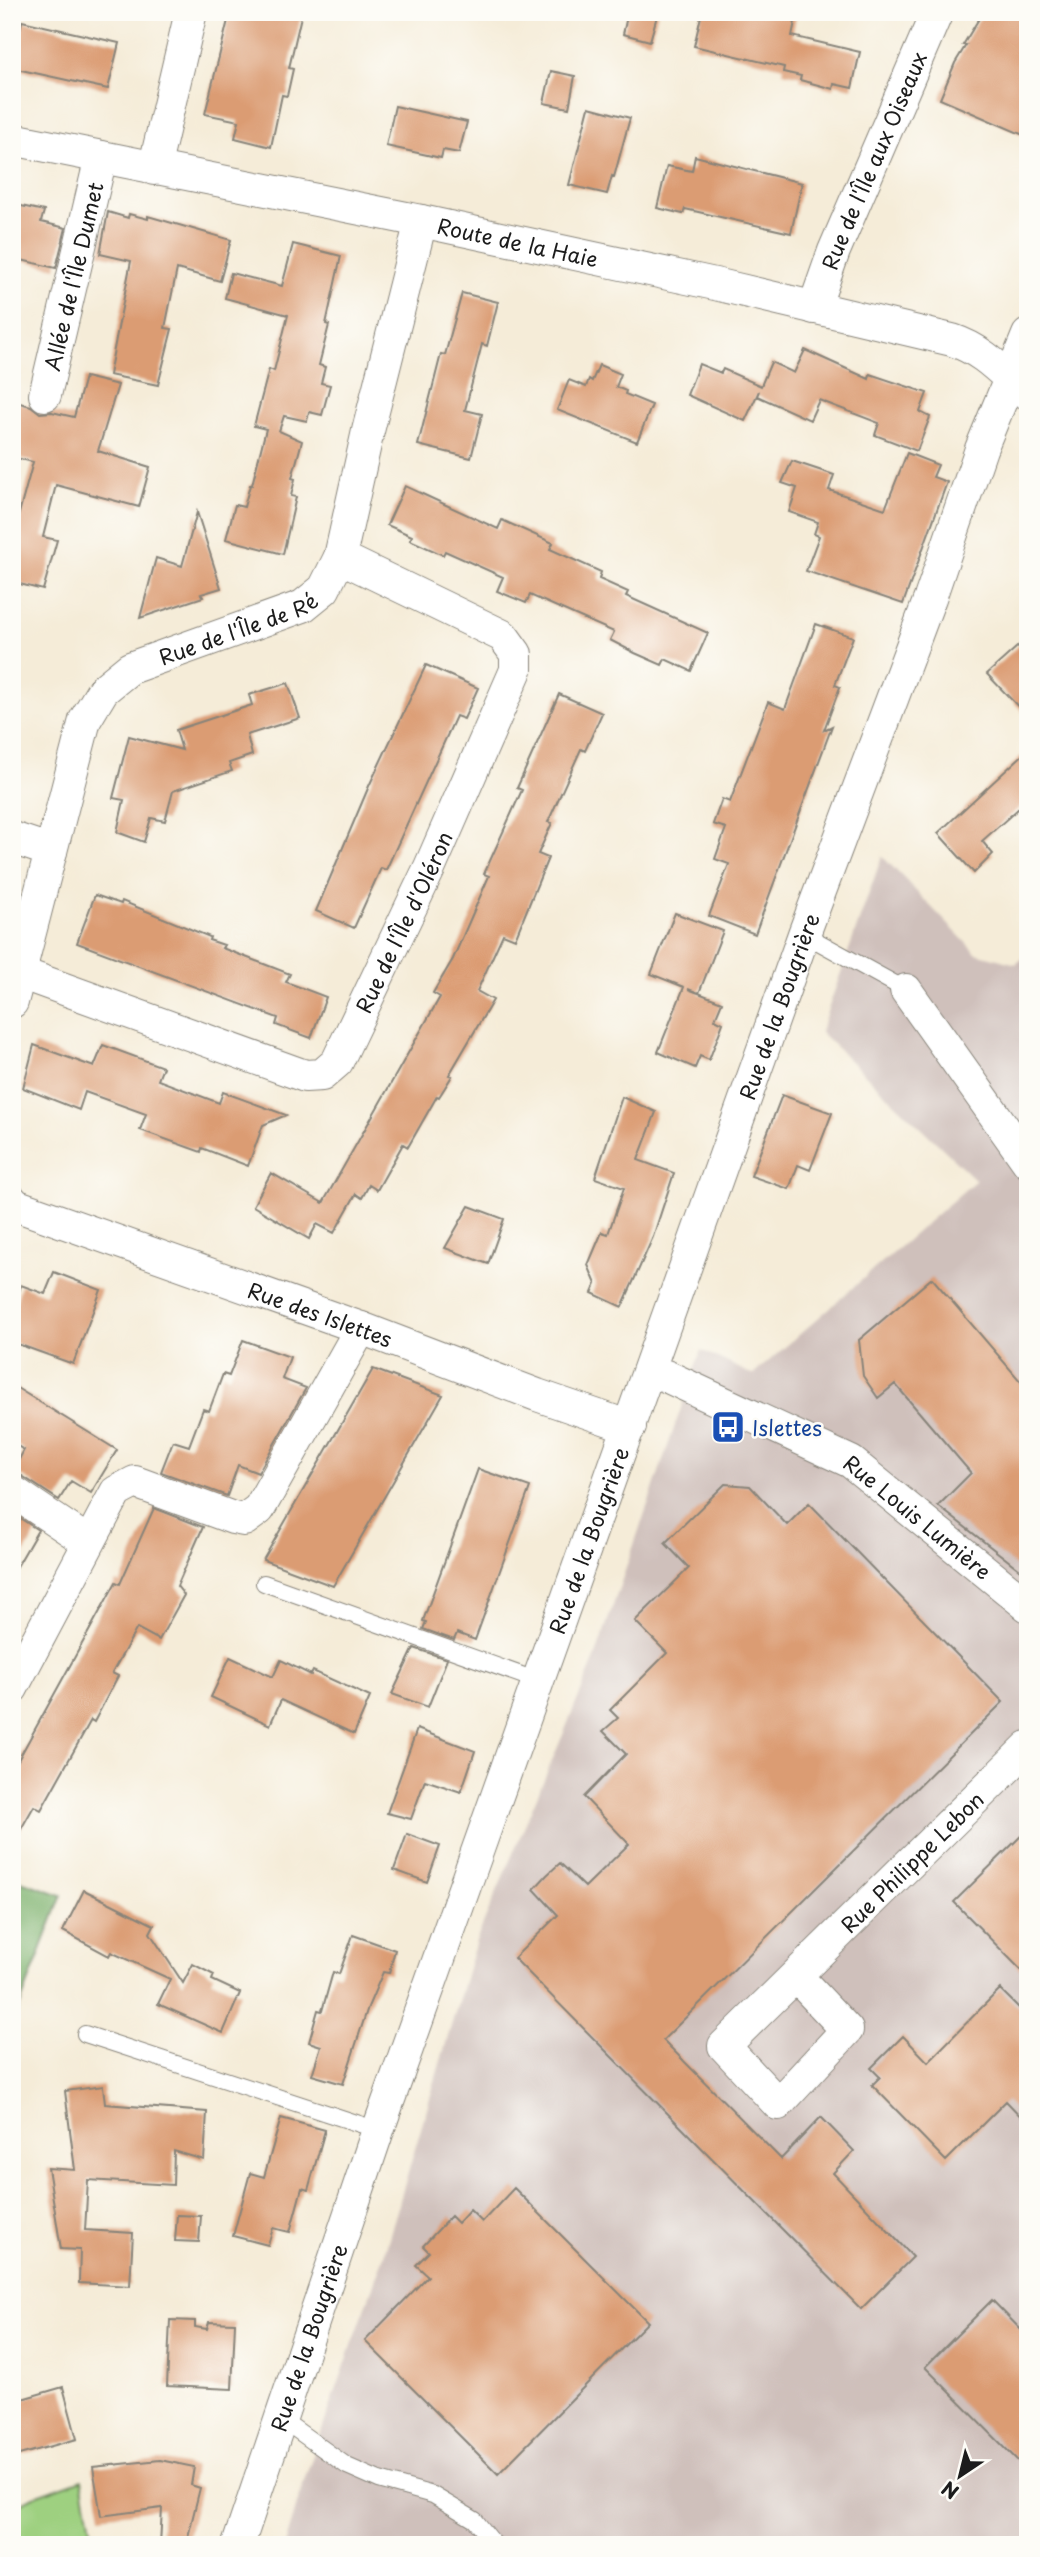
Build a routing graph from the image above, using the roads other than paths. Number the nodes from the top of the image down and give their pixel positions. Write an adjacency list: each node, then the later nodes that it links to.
1 (191, 12): 5 (street)
2 (937, 12): 7 (street, Rue de l'Île aux Oiseaux)
3 (12, 139): 4 (street, Route de la Haie)
4 (101, 157): 5 (street, Route de la Haie); 10 (street, Allée de l'Île Dumet)
5 (154, 169): 6 (street, Route de la Haie)
6 (421, 221): 7 (street, Route de la Haie); 11 (street, Rue de l'Île de Ré)
7 (814, 308): 9 (street, Route de la Haie)
8 (1028, 335): 9 (street, Rue de la Bougrière)
9 (1019, 387): 14 (street, Rue de la Bougrière)
10 (45, 395)
11 (340, 557): 13 (street, Rue de l'Île de Ré); 15 (street, Rue de l'Île d'Oléron)
12 (12, 838): 13 (street)
13 (51, 851): 15 (street, Rue de l'Île de Ré)
14 (804, 934): 16 (lane); 20 (street, Rue de la Bougrière)
15 (16, 988)
16 (906, 990): 17 (street)
17 (1028, 1161)
18 (13, 1207): 19 (street, Rue des Islettes)
19 (361, 1328): 21 (street, Rue des Islettes); 23 (street)
20 (649, 1371): 21 (street, Rue de la Bougrière); 25 (street, Rue Louis Lumière)
21 (630, 1427): 26 (street, Rue de la Bougrière)
22 (12, 1491): 23 (street)
23 (88, 1542): 27 (street)
24 (264, 1583): 26 (lane)
25 (1028, 1606)
26 (537, 1681): 31 (street, Rue de la Bougrière)
27 (12, 1688)
28 (1028, 1747): 29 (street, Rue Philippe Lebon)
29 (796, 1976)
30 (85, 2034): 31 (lane)
31 (377, 2130): 32 (street, Rue de la Bougrière)
32 (280, 2418): 33 (street, Rue de la Bougrière); 34 (lane)
33 (238, 2545)
34 (495, 2545)

